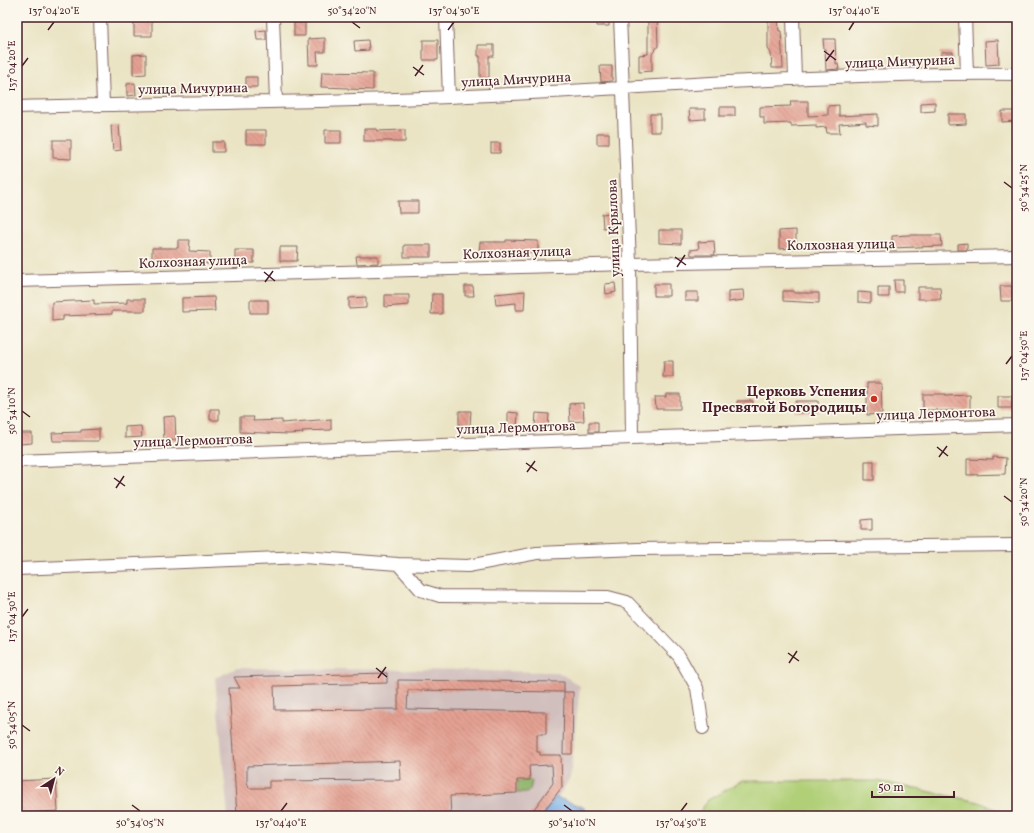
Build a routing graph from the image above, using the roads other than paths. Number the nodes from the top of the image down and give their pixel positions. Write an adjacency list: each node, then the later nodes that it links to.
1 (100, 17): 13 (street)
2 (274, 17): 12 (street)
3 (446, 17): 11 (street)
4 (620, 17): 10 (street, улица Крылова)
5 (792, 17): 9 (street)
6 (965, 17): 7 (street)
7 (967, 74): 8 (street, улица Мичурина); 9 (street, улица Мичурина)
8 (1017, 74)
9 (795, 79): 10 (street, улица Мичурина)
10 (623, 88): 11 (street, улица Мичурина); 16 (street, улица Крылова)
11 (449, 97): 12 (street, улица Мичурина)
12 (276, 102): 13 (street, улица Мичурина)
13 (103, 104): 14 (street, улица Мичурина)
14 (17, 107)
15 (1017, 256): 16 (street, Колхозная улица)
16 (630, 264): 17 (street, Колхозная улица); 19 (street, улица Крылова)
17 (17, 281)
18 (1017, 425): 19 (street, улица Лермонтова)
19 (632, 438): 20 (street, улица Лермонтова)
20 (17, 461)
21 (1017, 545): 22 (street)
22 (398, 564): 23 (street); 24 (street)
23 (17, 569)
24 (704, 728)

